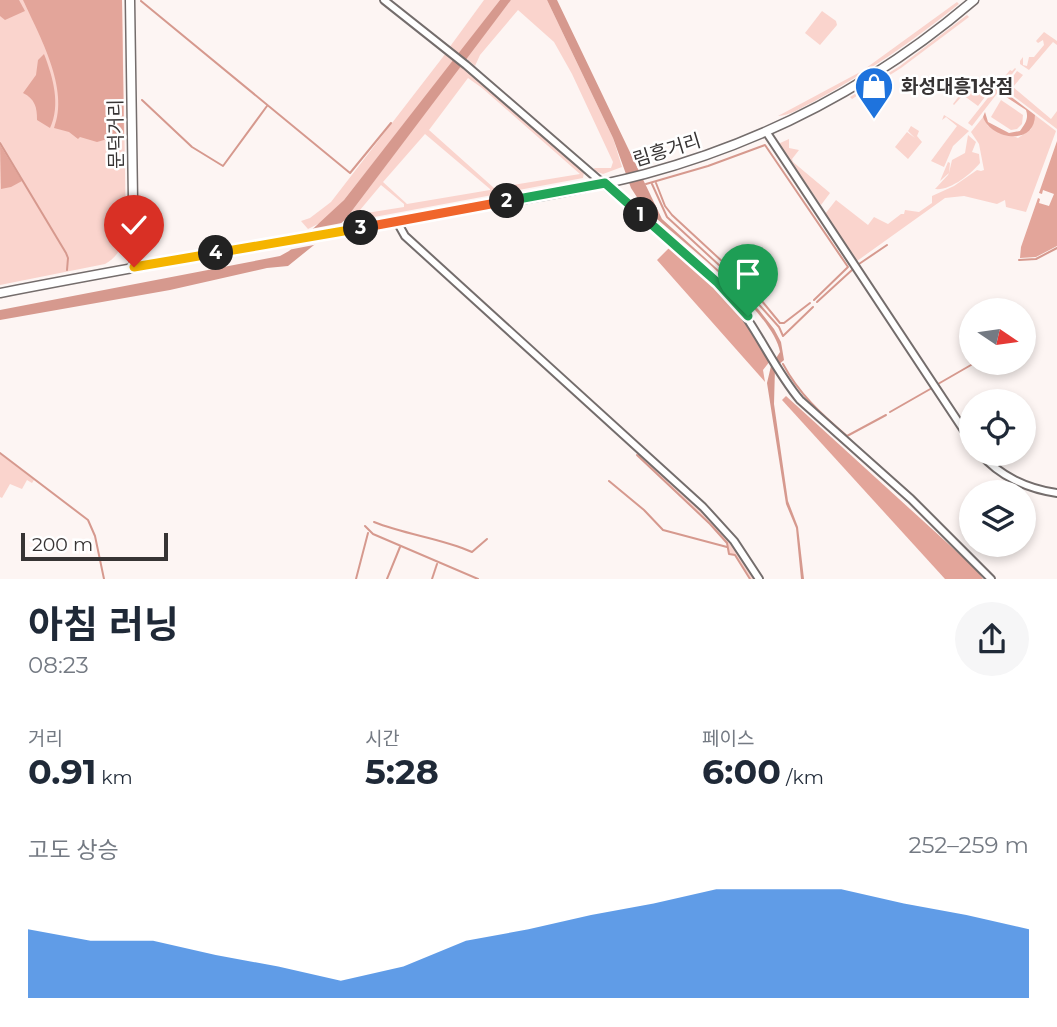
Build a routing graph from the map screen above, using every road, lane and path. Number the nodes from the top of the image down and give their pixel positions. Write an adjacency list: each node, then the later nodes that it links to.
1 (130, 0): 7 (main road, 문덕거리)
2 (384, 0): 5 (street)
3 (974, 0): 4 (main road, 림흥거리)
4 (766, 133): 5 (main road, 림흥거리); 9 (street)
5 (605, 183): 6 (main road, 림흥거리); 13 (street)
6 (396, 220): 7 (main road, 림흥거리); 12 (street)
7 (134, 267): 8 (main road, 림흥거리)
8 (0, 293)
9 (959, 423)
10 (992, 466): 11 (street)
11 (1057, 493)
12 (759, 579)
13 (991, 579)

